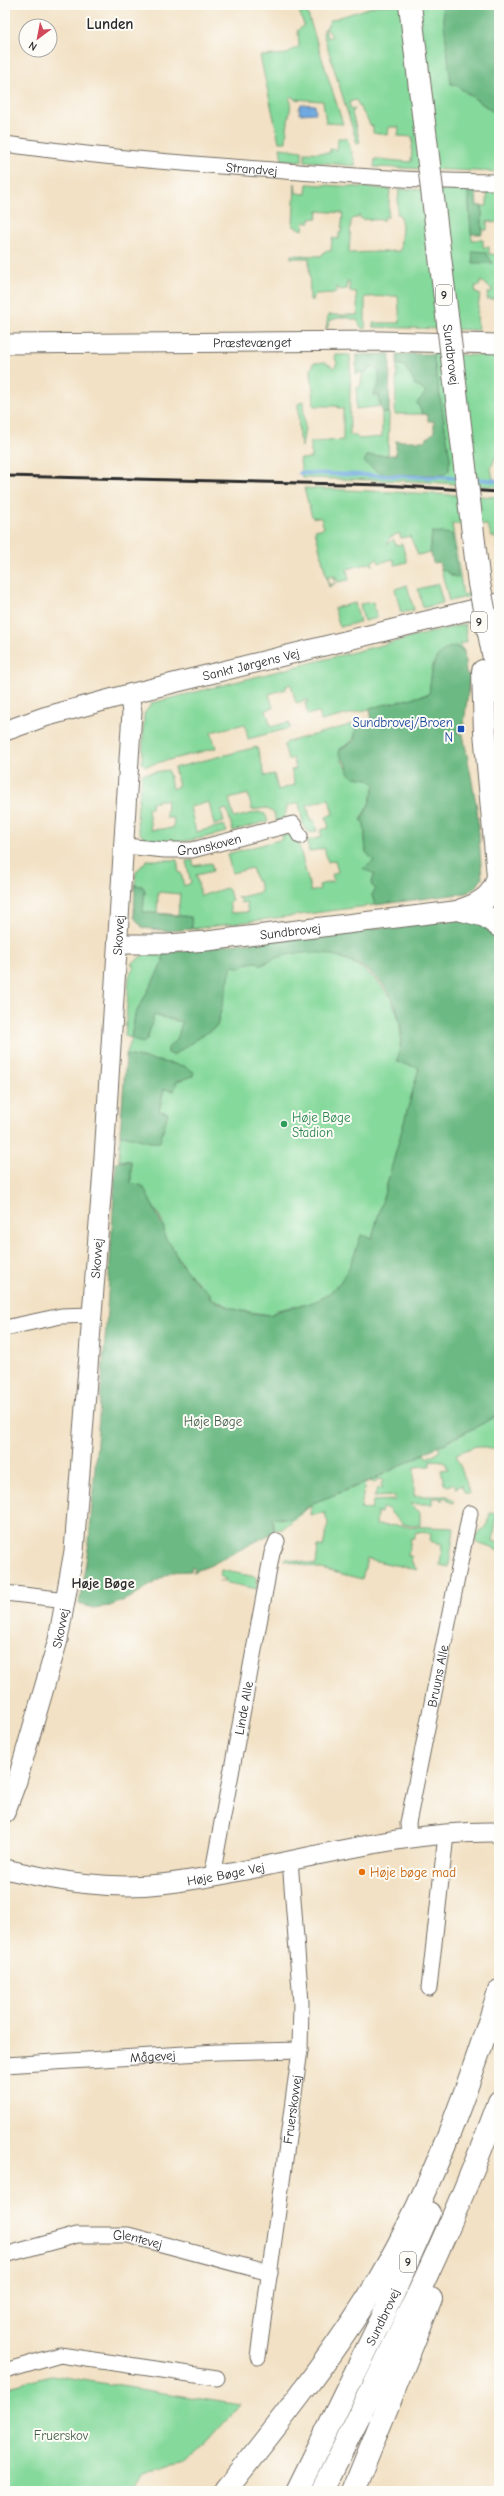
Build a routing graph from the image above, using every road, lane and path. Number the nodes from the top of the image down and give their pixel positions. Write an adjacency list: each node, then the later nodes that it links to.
1 (410, 5): 8 (main road, Sundbrovej / 9, bridge)
2 (5, 144): 3 (street, Strandvej)
3 (499, 182)
4 (5, 344): 5 (street, Præstevænget)
5 (499, 344)
6 (476, 550): 7 (main road)
7 (491, 605): 10 (street, Sankt Jørgens Vej)
8 (486, 663): 9 (main road, Sundbrovej / 9); 12 (main road, Sundbrovej / 9); 15 (main road)
9 (499, 693)
10 (129, 694): 11 (street, Sankt Jørgens Vej); 14 (street, Skovvej)
11 (5, 731)
12 (499, 816)
13 (296, 824): 14 (street, Granskoven)
14 (124, 846): 17 (street, Skovvej)
15 (462, 910): 16 (main road); 17 (street, Sundbrovej)
16 (499, 926)
17 (118, 944): 18 (street, Skovvej)
18 (92, 1315): 19 (street); 23 (street, Skovvej)
19 (5, 1328)
20 (470, 1513): 27 (street, Bruuns Alle)
21 (277, 1541): 30 (street, Linde Alle)
22 (5, 1594): 23 (street)
23 (67, 1600): 24 (street, Skovvej)
24 (5, 1813)
25 (499, 1832): 26 (street, Høje Bøge Vej)
26 (446, 1834): 27 (street, Høje Bøge Vej); 31 (street)
27 (409, 1838): 28 (street, Høje Bøge Vej)
28 (290, 1860): 30 (street, Høje Bøge Vej); 34 (street, Fruerskovvej)
29 (5, 1869): 30 (street, Høje Bøge Vej)
30 (212, 1876)
31 (429, 1988)
32 (499, 1991): 43 (main road)
33 (499, 2024): 44 (main road, Sundbrovej / 9)
34 (300, 2050): 35 (street, Mågevej); 39 (street, Fruerskovvej)
35 (5, 2065)
36 (499, 2102): 45 (main road, Sundbrovej / 9)
37 (499, 2121): 46 (main road)
38 (5, 2255): 39 (street, Glentevej)
39 (270, 2273): 40 (street, Fruerskovvej)
40 (258, 2357)
41 (5, 2371): 42 (street)
42 (217, 2378)
43 (225, 2491)
44 (296, 2491)
45 (322, 2491)
46 (353, 2491)

